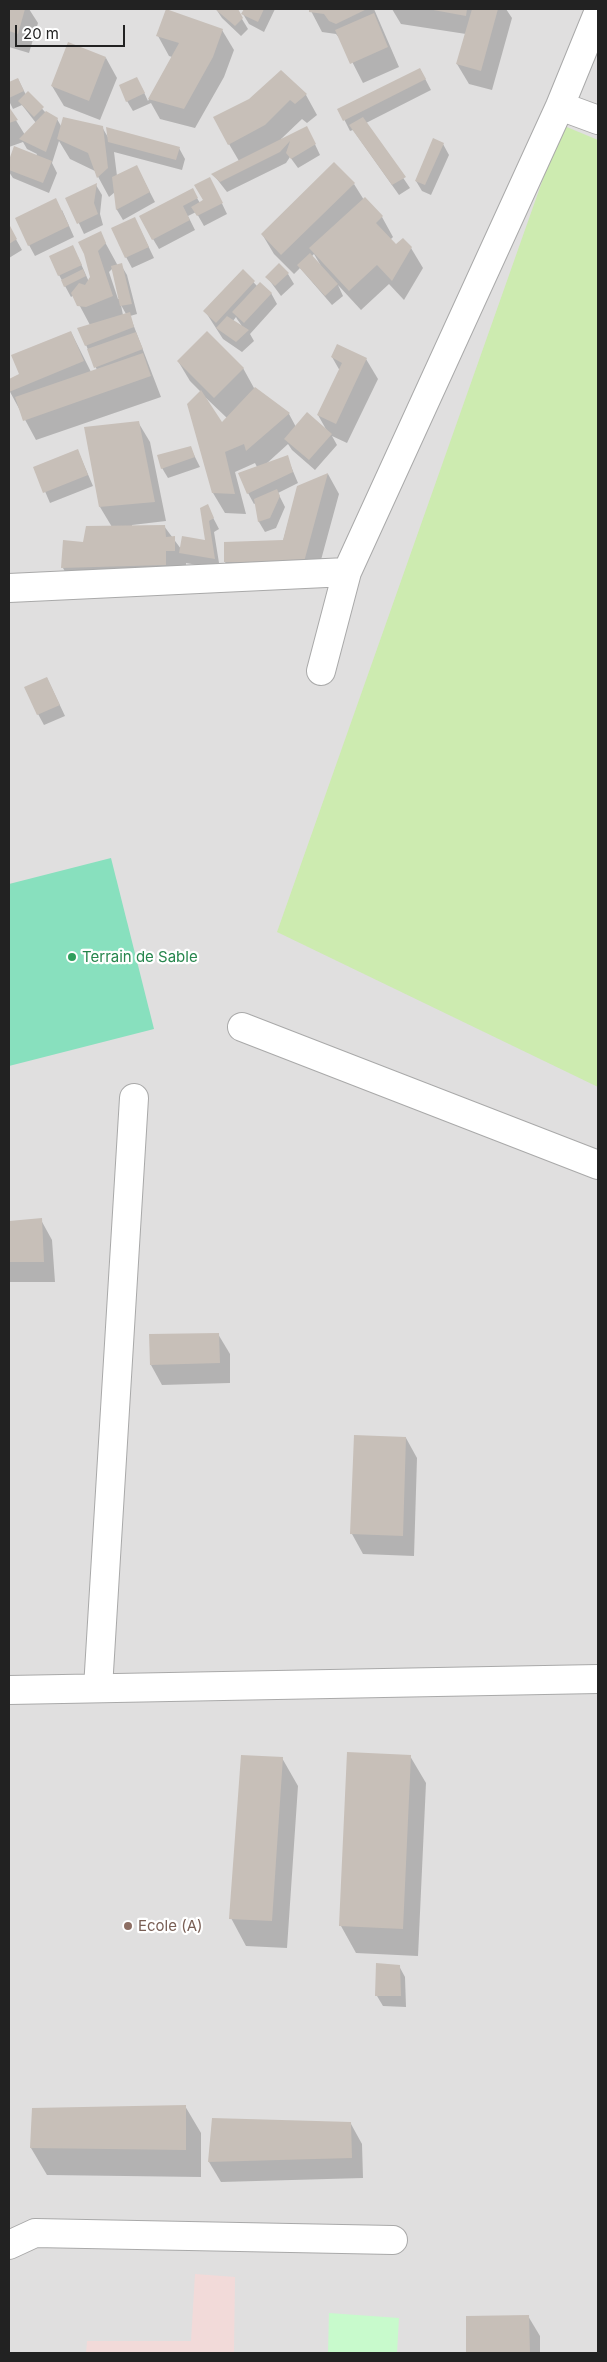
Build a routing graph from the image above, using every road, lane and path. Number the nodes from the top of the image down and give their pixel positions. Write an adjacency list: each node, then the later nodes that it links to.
1 (598, 13): 2 (street)
2 (560, 106): 3 (street); 4 (street)
3 (598, 120)
4 (347, 572): 5 (street); 6 (street)
5 (9, 588)
6 (320, 671)
7 (242, 1026): 9 (street)
8 (134, 1098): 11 (street)
9 (598, 1165)
10 (598, 1679): 11 (street)
11 (98, 1688): 12 (street)
12 (9, 1690)
13 (392, 2240): 14 (street)
14 (9, 2245)

